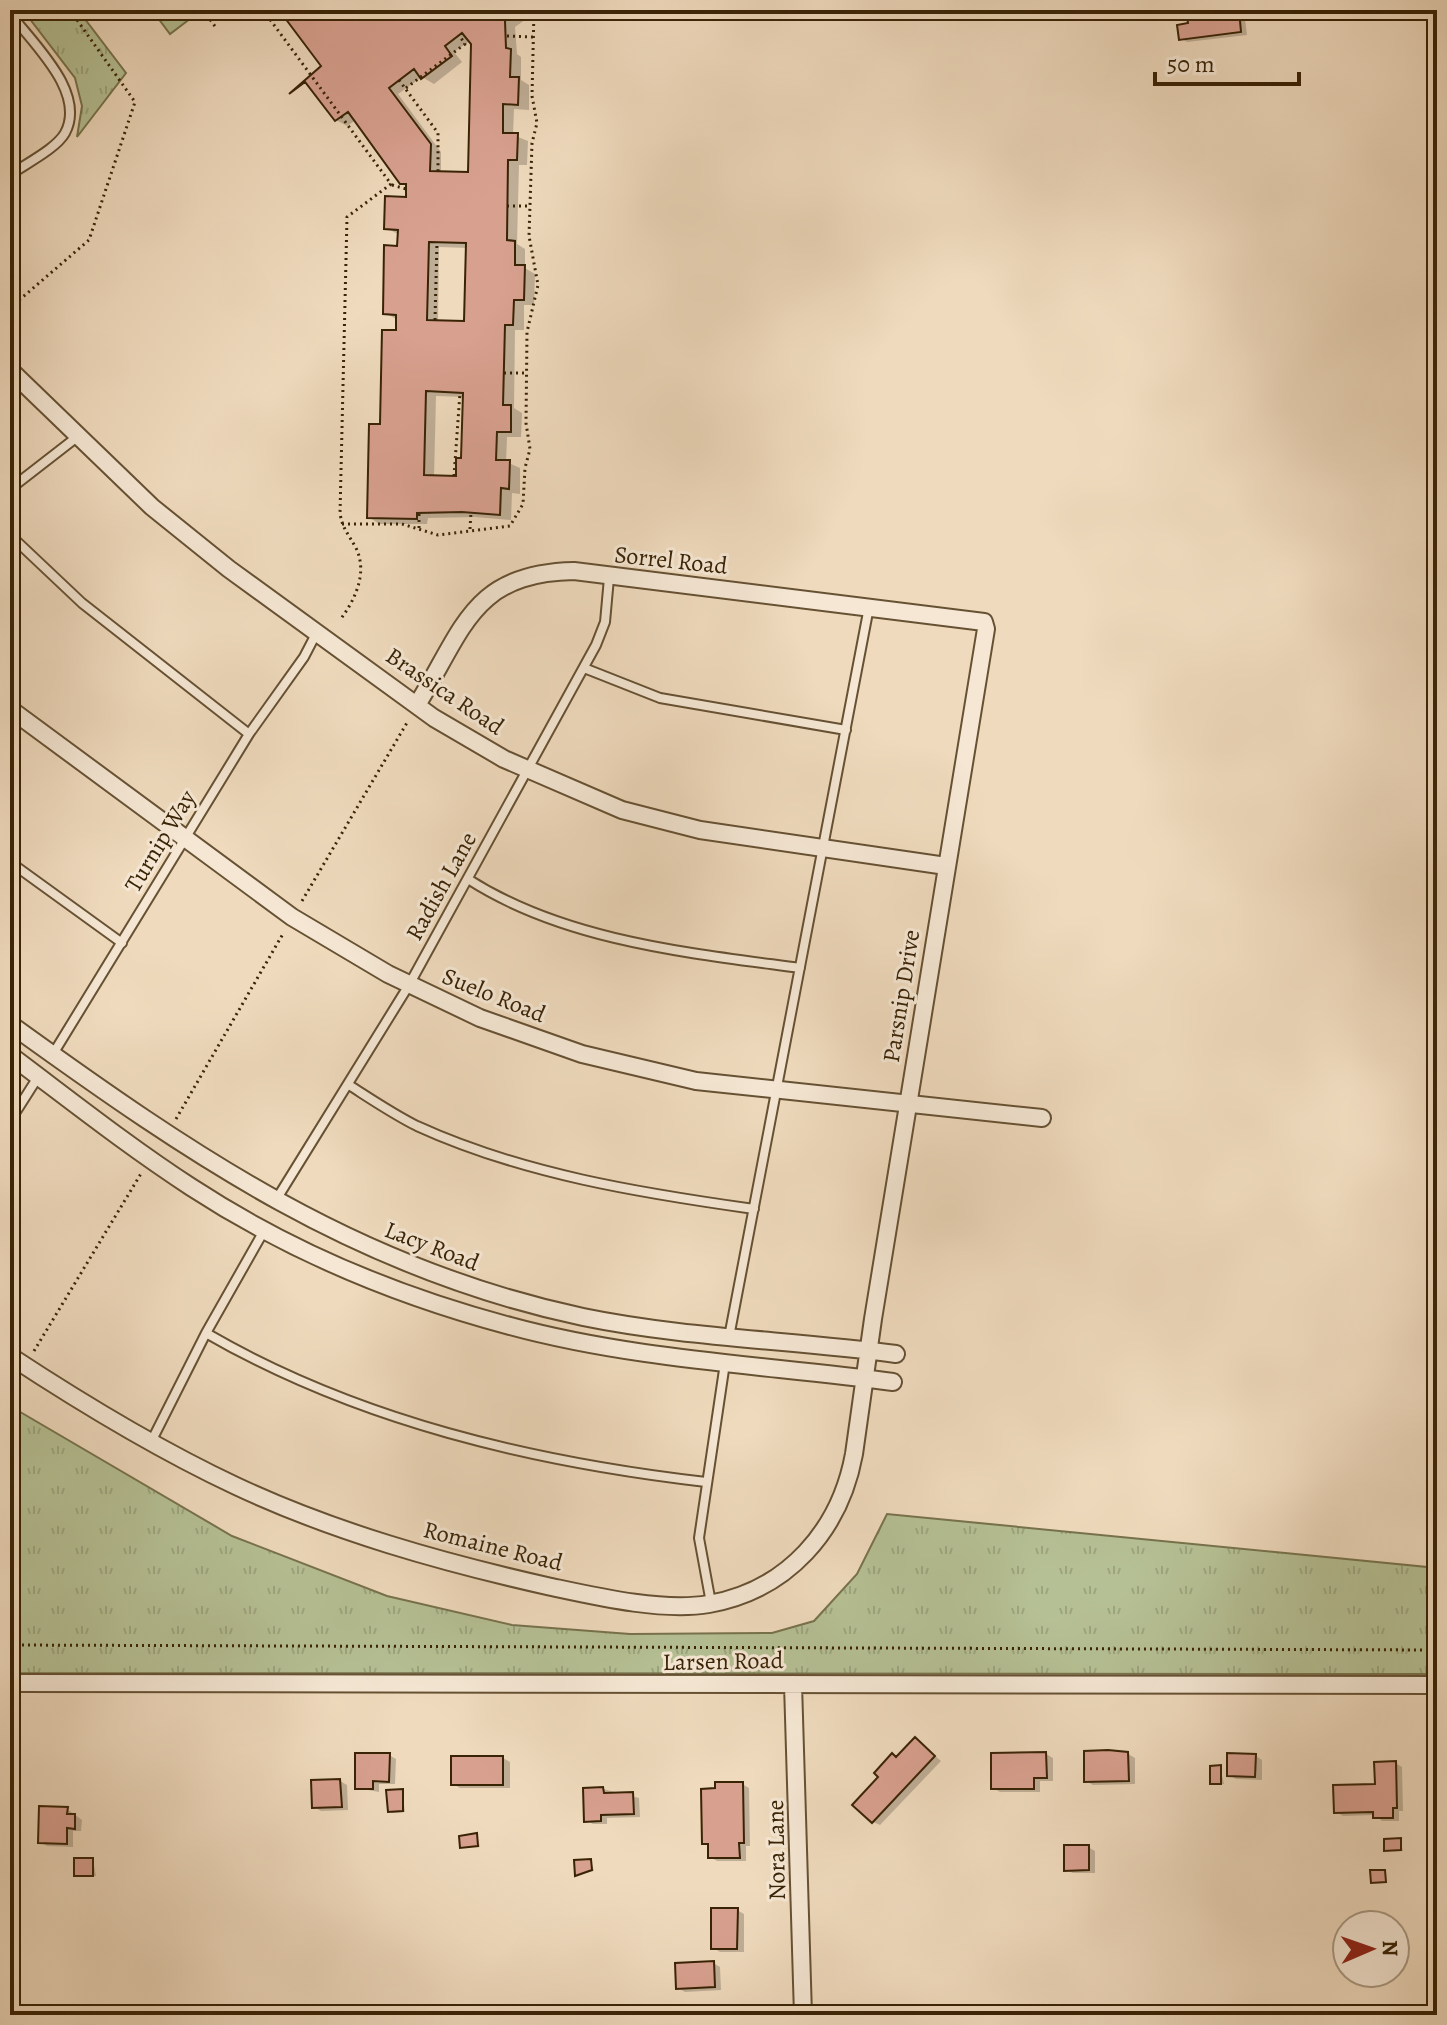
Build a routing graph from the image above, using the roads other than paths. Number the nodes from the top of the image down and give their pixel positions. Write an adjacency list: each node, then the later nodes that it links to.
1 (10, 13): 2 (lane)
2 (10, 175)
3 (10, 370): 4 (street, Brassica Road)
4 (77, 437): 5 (lane); 10 (street, Brassica Road)
5 (10, 489)
6 (10, 535): 15 (lane)
7 (609, 578): 8 (street, Sorrel Road); 11 (lane, Radish Lane); 13 (street, Sorrel Road)
8 (869, 605): 9 (street, Sorrel Road); 14 (lane)
9 (984, 622): 20 (street, Parsnip Drive)
10 (318, 631): 13 (street, Brassica Road); 15 (lane, Turnip Way)
11 (584, 668): 14 (lane); 16 (lane, Radish Lane)
12 (10, 709): 17 (street, Suelo Road)
13 (413, 713): 16 (street, Brassica Road)
14 (846, 730): 18 (lane)
15 (249, 734): 17 (lane, Turnip Way)
16 (528, 771): 18 (street, Brassica Road); 21 (lane, Radish Lane)
17 (185, 839): 22 (lane, Turnip Way); 24 (street, Suelo Road)
18 (822, 848): 20 (street, Brassica Road); 23 (lane)
19 (10, 862): 22 (lane)
20 (946, 866): 31 (street, Parsnip Drive)
21 (468, 879): 23 (lane); 24 (lane, Radish Lane)
22 (122, 943): 27 (lane, Turnip Way)
23 (800, 968): 30 (lane)
24 (409, 985): 29 (lane, Radish Lane); 30 (street, Suelo Road)
25 (10, 1024): 27 (street, Lacy Road)
26 (10, 1055): 28 (street)
27 (53, 1055): 34 (street, Lacy Road)
28 (39, 1077): 33 (lane); 36 (street)
29 (349, 1085): 34 (lane, Radish Lane); 35 (lane)
30 (777, 1090): 31 (street, Suelo Road); 35 (lane)
31 (909, 1103): 32 (street, Suelo Road); 39 (street, Parsnip Drive)
32 (1042, 1118)
33 (10, 1121)
34 (276, 1201): 38 (street, Lacy Road)
35 (754, 1209): 38 (lane)
36 (265, 1229): 37 (lane); 42 (street)
37 (206, 1333): 45 (lane); 46 (lane)
38 (729, 1337): 39 (street, Lacy Road)
39 (868, 1351): 40 (street, Lacy Road); 43 (street, Parsnip Drive)
40 (896, 1354)
41 (10, 1356): 45 (street, Romaine Road)
42 (725, 1363): 43 (street); 46 (lane)
43 (865, 1378): 44 (street); 47 (street, Romaine Road)
44 (893, 1382)
45 (151, 1443): 47 (street, Romaine Road)
46 (706, 1482): 47 (lane)
47 (711, 1603)
48 (10, 1683): 49 (street, Larsen Road)
49 (793, 1684): 50 (street, Larsen Road); 51 (street, Nora Lane)
50 (1437, 1685)
51 (803, 2015)

